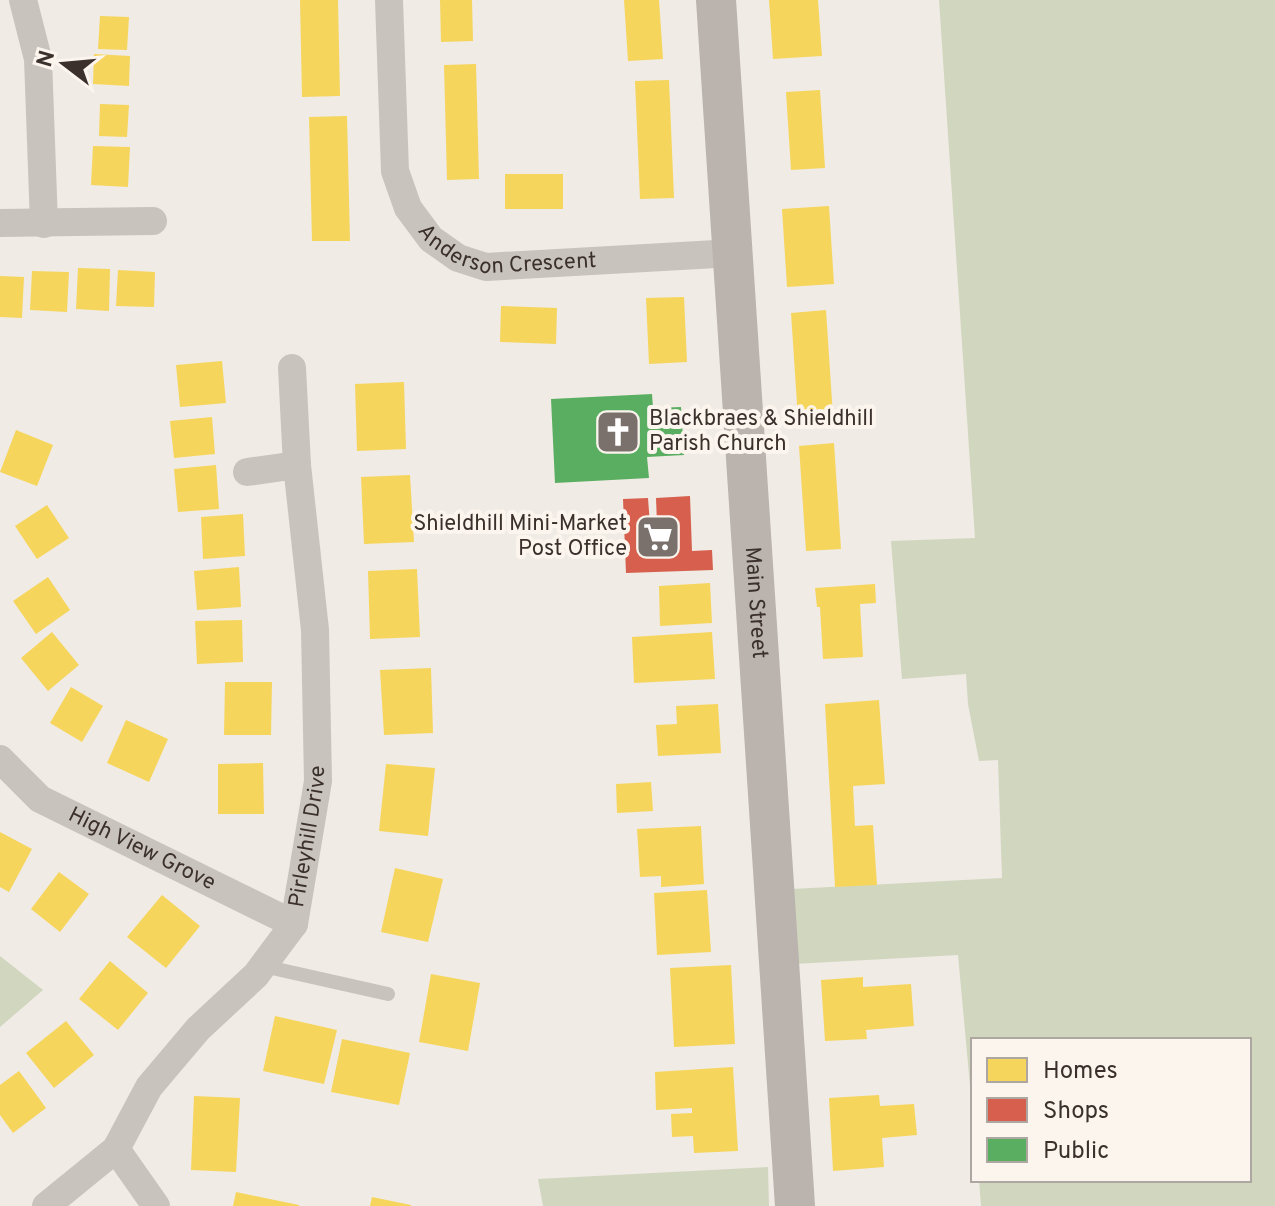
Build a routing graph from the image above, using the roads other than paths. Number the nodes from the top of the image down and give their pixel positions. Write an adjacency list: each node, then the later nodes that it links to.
1 (23, 0): 6 (street)
2 (389, 0): 7 (street, Anderson Crescent)
3 (716, 0): 7 (main road, Main Street)
4 (153, 221): 6 (street)
5 (0, 223): 6 (street)
6 (44, 224)
7 (734, 253): 18 (main road, Main Street)
8 (292, 368): 9 (street, Pirleyhill Drive)
9 (297, 465): 10 (street); 12 (street, Pirleyhill Drive)
10 (247, 472)
11 (0, 759): 12 (street, High View Grove)
12 (294, 924): 13 (street, Pirleyhill Drive)
13 (263, 966): 14 (lane); 15 (street, Pirleyhill Drive)
14 (388, 994)
15 (116, 1149): 16 (street, Pirleyhill Drive); 17 (street)
16 (46, 1206)
17 (156, 1206)
18 (795, 1206)

